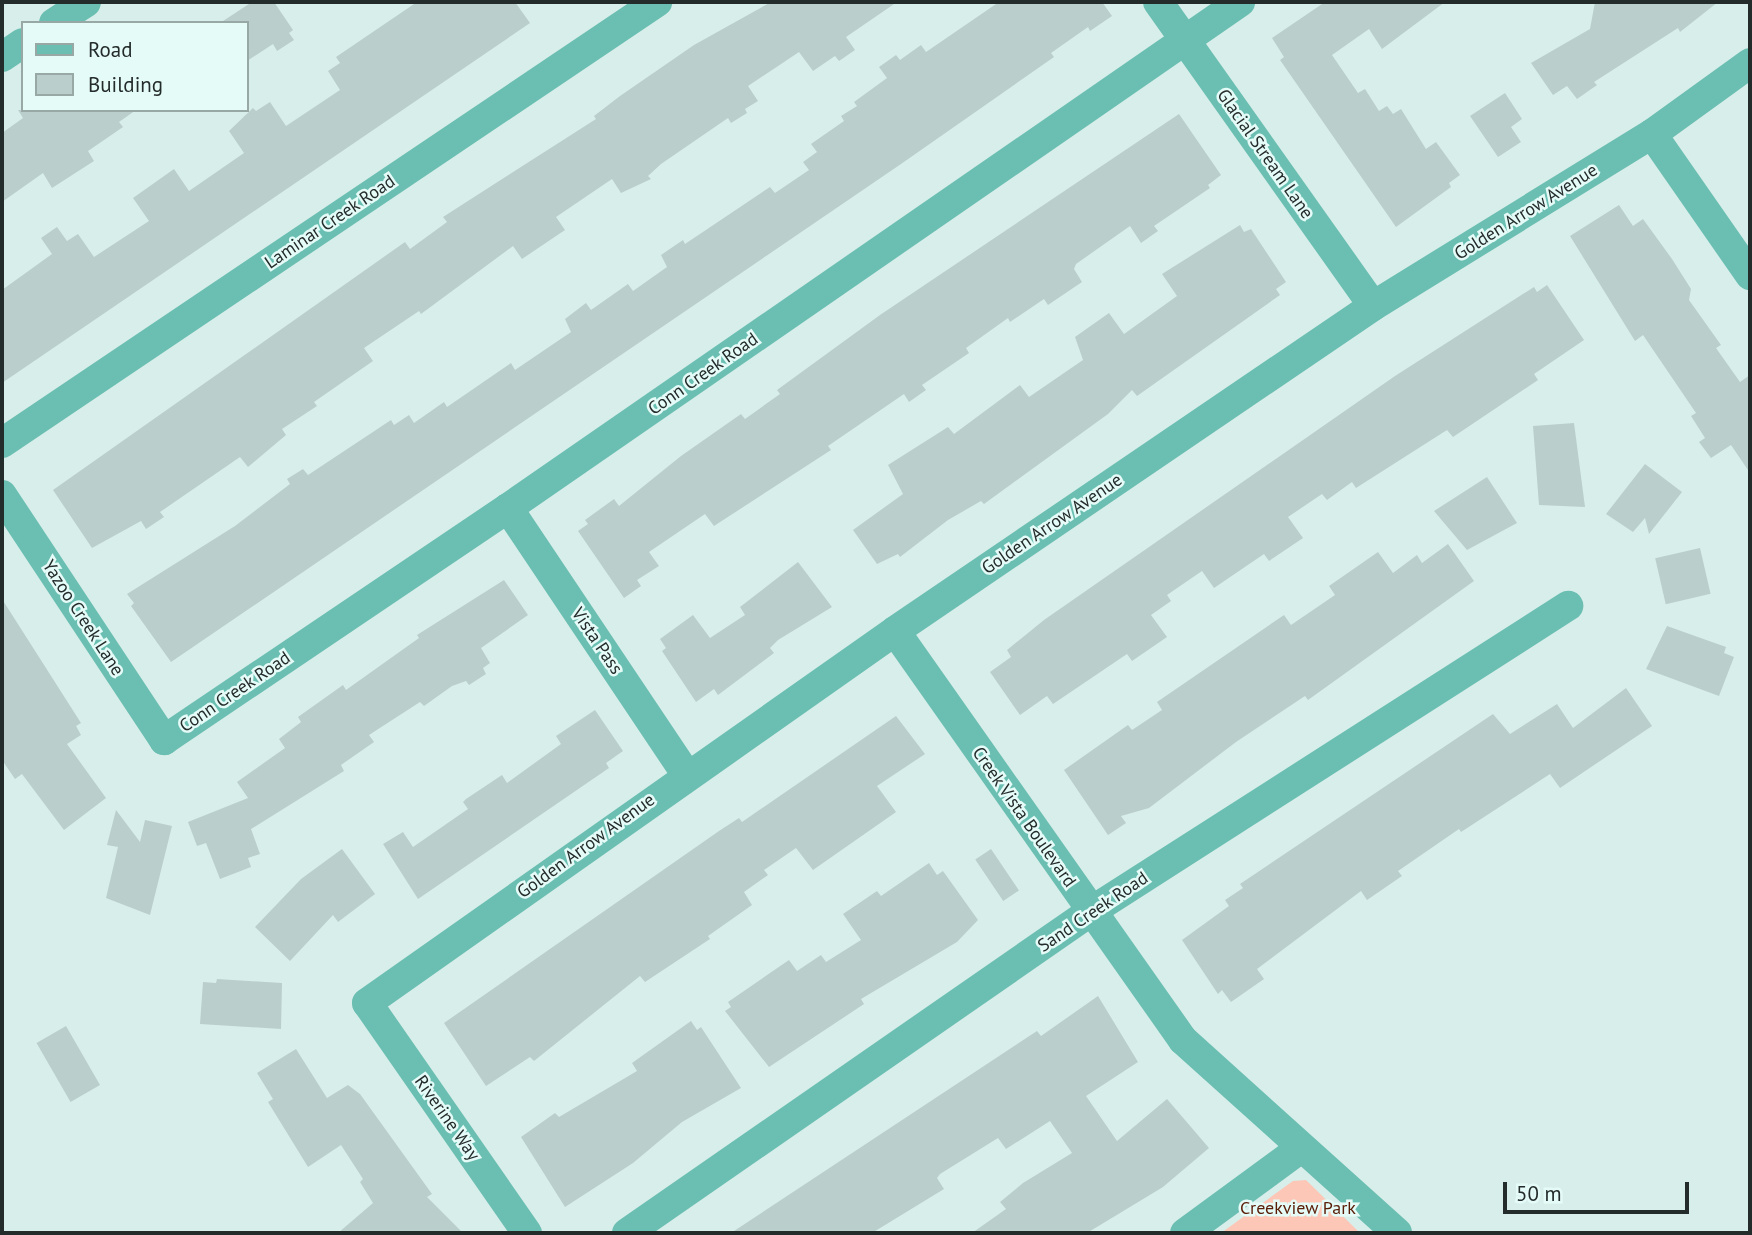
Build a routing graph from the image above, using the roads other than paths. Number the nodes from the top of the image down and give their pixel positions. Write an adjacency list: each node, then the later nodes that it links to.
1 (86, 2): 5 (street)
2 (657, 2): 13 (street, Laminar Creek Road)
3 (1158, 2): 6 (street, Glacial Stream Lane)
4 (1240, 2): 6 (street, Conn Creek Road)
5 (57, 21)
6 (1186, 41): 12 (street, Glacial Stream Lane); 15 (street, Conn Creek Road)
7 (21, 44): 8 (street)
8 (2, 57)
9 (1750, 63): 10 (street, Golden Arrow Avenue)
10 (1652, 134): 11 (street); 12 (street, Golden Arrow Avenue)
11 (1750, 275)
12 (1373, 306): 17 (street, Golden Arrow Avenue)
13 (2, 443)
14 (2, 495): 18 (street, Yazoo Creek Lane)
15 (508, 508): 18 (street, Conn Creek Road); 19 (street, Vista Pass)
16 (1568, 606): 20 (street, Sand Creek Road)
17 (895, 631): 19 (street, Golden Arrow Avenue); 20 (street, Creek Vista Boulevard)
18 (164, 740)
19 (686, 774): 21 (street, Golden Arrow Avenue)
20 (1090, 912): 22 (street, Creek Vista Boulevard); 24 (street, Sand Creek Road)
21 (367, 1003): 23 (street, Riverine Way)
22 (1301, 1148): 25 (street); 26 (street, Creek Vista Boulevard)
23 (527, 1233)
24 (628, 1233)
25 (1185, 1233)
26 (1396, 1233)

